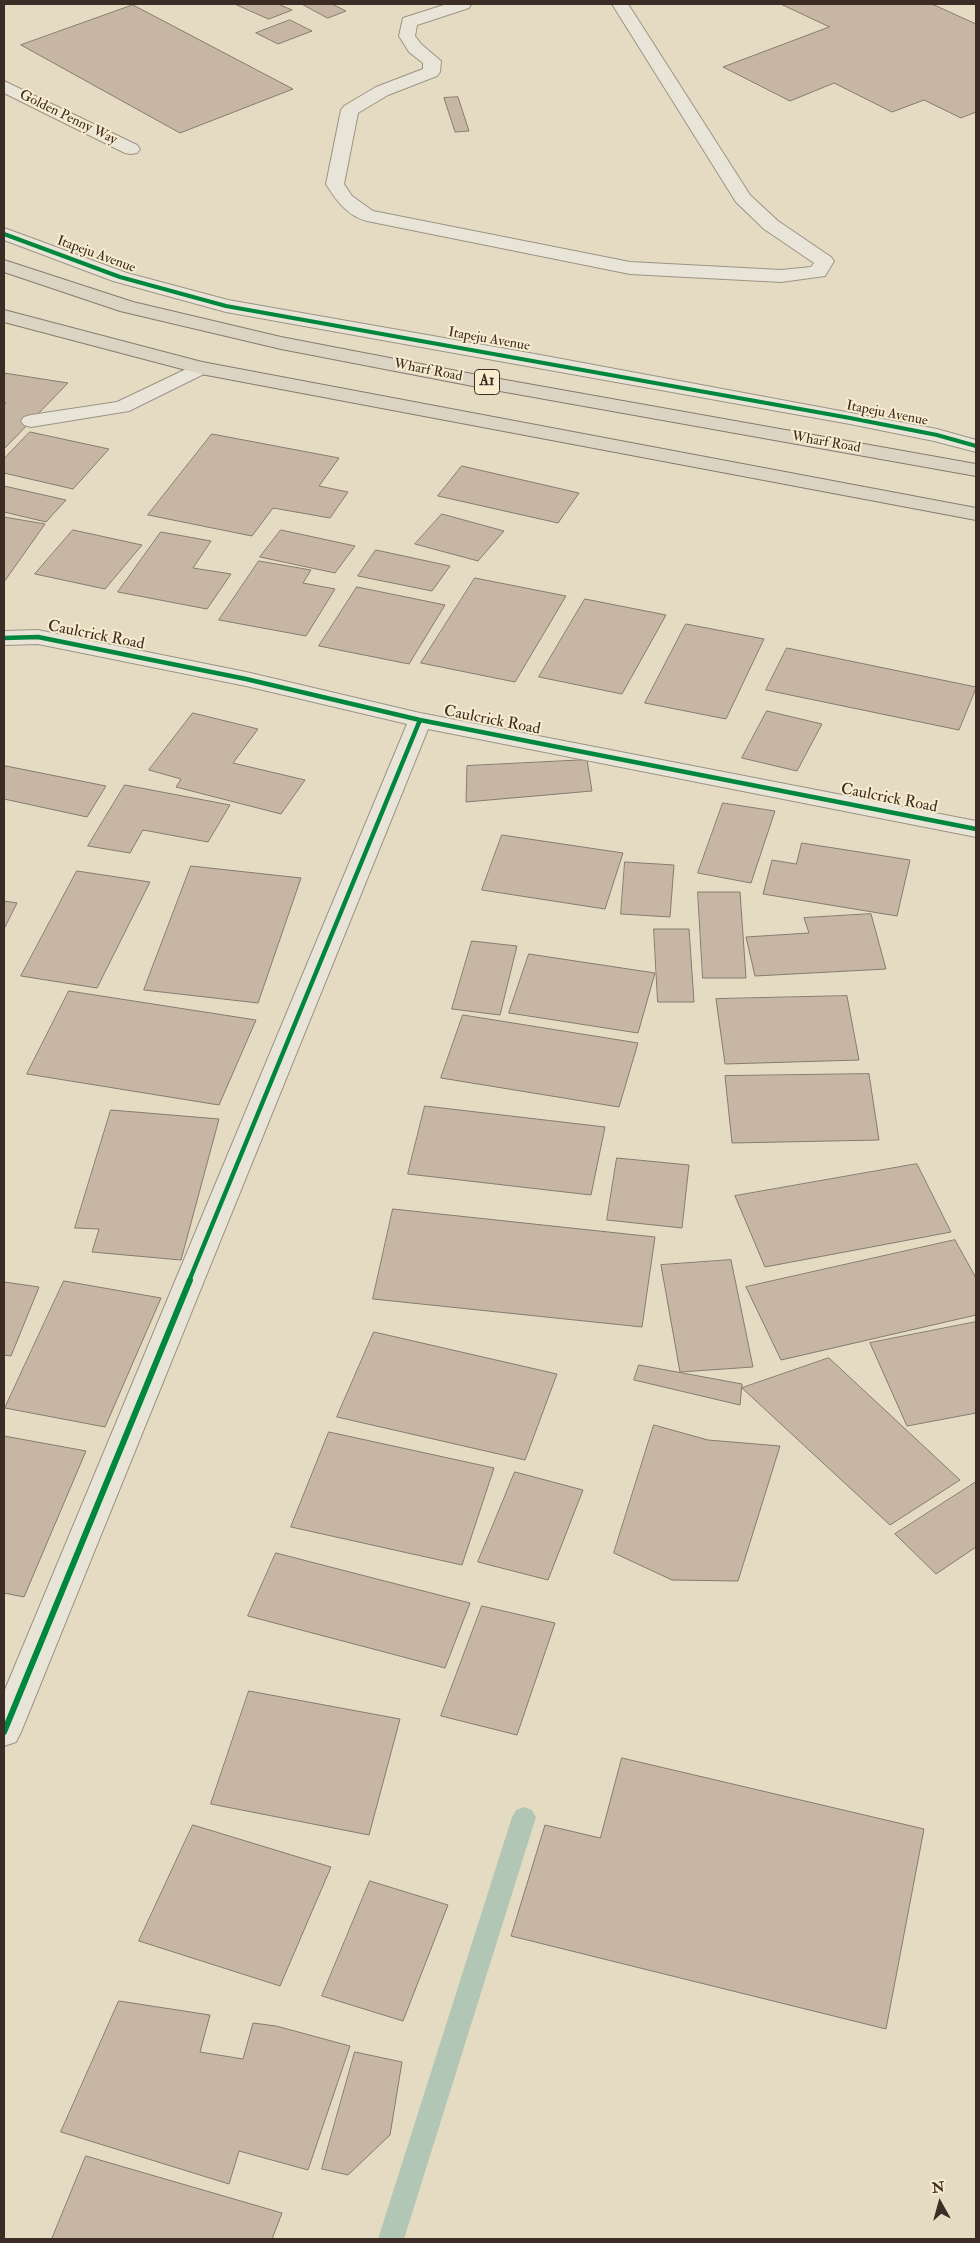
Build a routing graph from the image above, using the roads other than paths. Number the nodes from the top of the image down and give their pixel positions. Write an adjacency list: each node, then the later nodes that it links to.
1 (463, 4): 2 (street)
2 (620, 4)
3 (4, 86): 4 (street, Golden Penny Way)
4 (131, 149)
5 (4, 234): 10 (street, Itapeju Avenue)
6 (4, 266): 11 (main road, Wharf Road / A1)
7 (4, 316): 8 (main road, A1)
8 (201, 368): 9 (street); 12 (main road, A1)
9 (32, 420)
10 (976, 446)
11 (976, 470)
12 (976, 514)
13 (4, 638): 14 (street, Caulcrick Road)
14 (420, 720): 15 (street, Caulcrick Road); 16 (street)
15 (976, 828)
16 (4, 1732)

